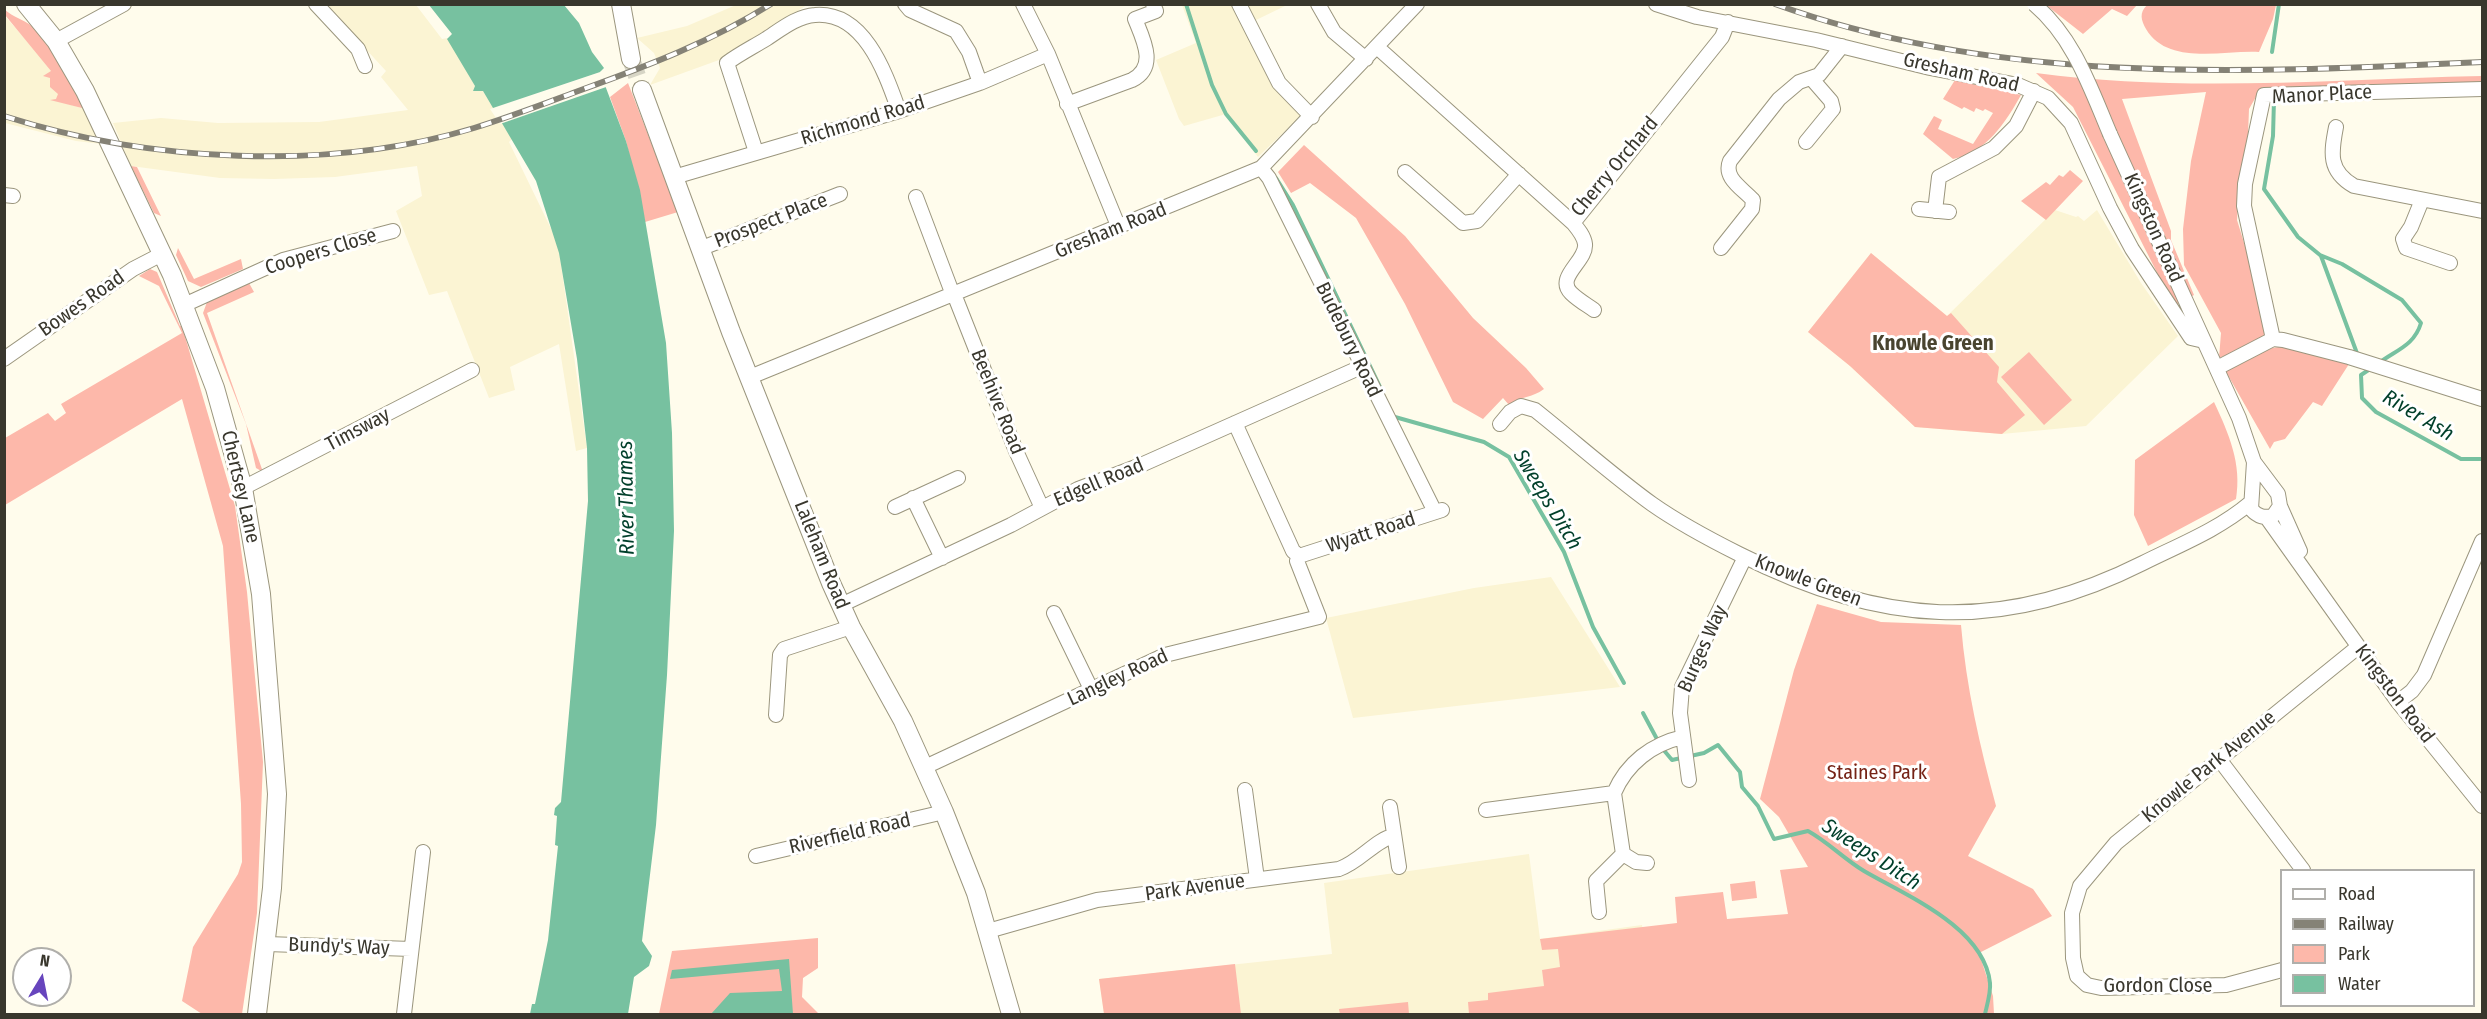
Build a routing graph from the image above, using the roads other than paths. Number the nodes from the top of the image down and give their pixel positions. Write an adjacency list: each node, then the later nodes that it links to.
1 (26, 4): 14 (main road, Chertsey Lane)
2 (124, 4): 14 (street)
3 (316, 4): 20 (street)
4 (621, 4): 18 (main road)
5 (905, 4): 22 (street)
6 (1023, 4): 17 (street)
7 (1153, 4): 26 (street)
8 (1239, 4): 28 (street)
9 (1318, 4): 19 (street)
10 (1417, 4): 16 (street, Gresham Road)
11 (1656, 4): 13 (street, Gresham Road)
12 (2034, 4): 52 (street, Kingston Road, bridge)
13 (1728, 22): 15 (street, Gresham Road); 41 (street, Cherry Orchard)
14 (56, 41): 46 (main road, Chertsey Lane)
15 (1842, 46): 21 (street); 25 (street, Gresham Road)
16 (1377, 47): 19 (street, Gresham Road); 34 (street, Cherry Orchard)
17 (1048, 54): 22 (street, Richmond Road); 26 (street)
18 (631, 59)
19 (1366, 59): 28 (street, Gresham Road)
20 (365, 66)
21 (1811, 78): 30 (street); 45 (street)
22 (980, 83): 27 (street, Richmond Road)
23 (2482, 89): 51 (street, Manor Place)
24 (642, 90): 35 (main road, Laleham Road)
25 (2034, 91): 39 (street); 52 (street, Gresham Road)
26 (1067, 104): 42 (street)
27 (899, 111): 31 (street, Richmond Road); 31 (street)
28 (1312, 117): 32 (street, Gresham Road)
29 (2336, 127): 38 (street)
30 (1806, 142)
31 (756, 152): 35 (street, Richmond Road)
32 (1261, 168): 42 (street, Gresham Road); 54 (street, Budebury Road)
33 (1406, 172): 34 (street)
34 (1519, 174): 41 (street, Cherry Orchard)
35 (674, 177): 44 (main road, Laleham Road)
36 (840, 194): 44 (street, Prospect Place)
37 (916, 197): 48 (street, Beehive Road)
38 (2422, 200): 40 (street); 47 (street)
39 (1919, 209)
40 (2482, 210)
41 (1574, 223): 50 (street)
42 (1119, 228): 48 (street, Gresham Road)
43 (393, 231): 49 (street, Coopers Close)
44 (702, 248): 57 (main road, Laleham Road)
45 (1721, 248)
46 (162, 254): 49 (main road, Chertsey Lane); 53 (street, Bowes Road)
47 (2450, 263)
48 (953, 295): 57 (street, Gresham Road); 69 (street, Beehive Road)
49 (184, 305): 63 (main road, Chertsey Lane)
50 (1594, 310)
51 (2273, 339): 55 (street); 58 (street)
52 (2204, 341): 55 (street, Kingston Road)
53 (4, 359)
54 (1361, 367): 59 (street, Edgell Road); 70 (street, Budebury Road)
55 (2217, 368): 61 (street, Kingston Road)
56 (472, 370): 63 (street, Timsway)
57 (750, 377): 76 (main road, Laleham Road)
58 (2482, 399)
59 (1235, 423): 69 (street, Edgell Road); 72 (street)
60 (1500, 424): 73 (street, Knowle Green)
61 (2254, 462): 64 (street, Kingston Road); 68 (street, Kingston Road)
62 (958, 478): 65 (street)
63 (243, 489): 104 (main road, Chertsey Lane)
64 (2272, 489): 66 (street, Kingston Road); 68 (street, Knowle Green)
65 (913, 498): 67 (street); 74 (street)
66 (2280, 506): 68 (street); 75 (street, Kingston Road)
67 (895, 507)
68 (2256, 507): 73 (street, Knowle Green); 75 (street, Kingston Road)
69 (1042, 508): 74 (street, Edgell Road)
70 (1439, 511): 72 (street, Wyatt Road)
71 (2482, 541): 81 (street)
72 (1299, 556): 80 (street, Langley Road)
73 (1745, 557): 83 (street, Burges Way)
74 (942, 558): 76 (street, Edgell Road)
75 (2312, 577): 79 (street, Kingston Road)
76 (841, 605): 78 (main road, Laleham Road)
77 (1054, 613): 80 (street)
78 (851, 627): 82 (street); 85 (main road, Laleham Road)
79 (2358, 647): 81 (street, Kingston Road); 84 (street, Knowle Park Avenue)
80 (1091, 689): 85 (street, Langley Road)
81 (2398, 702): 89 (street, Kingston Road)
82 (776, 715)
83 (1683, 737): 86 (street, Burges Way); 88 (street)
84 (2219, 759): 99 (street); 101 (street, Knowle Park Avenue)
85 (925, 767): 92 (main road, Laleham Road)
86 (1688, 776)
87 (1245, 790): 100 (street)
88 (1614, 793): 91 (street); 95 (street)
89 (2482, 806)
90 (1390, 807): 93 (street)
91 (1486, 810)
92 (944, 812): 96 (street, Riverfield Road); 103 (main road, Laleham Road)
93 (1394, 836): 98 (street); 100 (street, Park Avenue)
94 (423, 852): 105 (street, Bundy's Way)
95 (1623, 854): 97 (street); 102 (street)
96 (756, 856)
97 (1647, 863)
98 (1400, 867)
99 (2302, 869)
100 (1257, 879): 103 (street, Park Avenue)
101 (2074, 900): 106 (street, Gordon Close)
102 (1599, 912)
103 (988, 931): 109 (main road, Laleham Road)
104 (267, 944): 105 (street, Bundy's Way); 107 (main road, Chertsey Lane)
105 (411, 949): 108 (street, Bundy's Way)
106 (2280, 970)
107 (257, 1014)
108 (404, 1014)
109 (1011, 1014)

